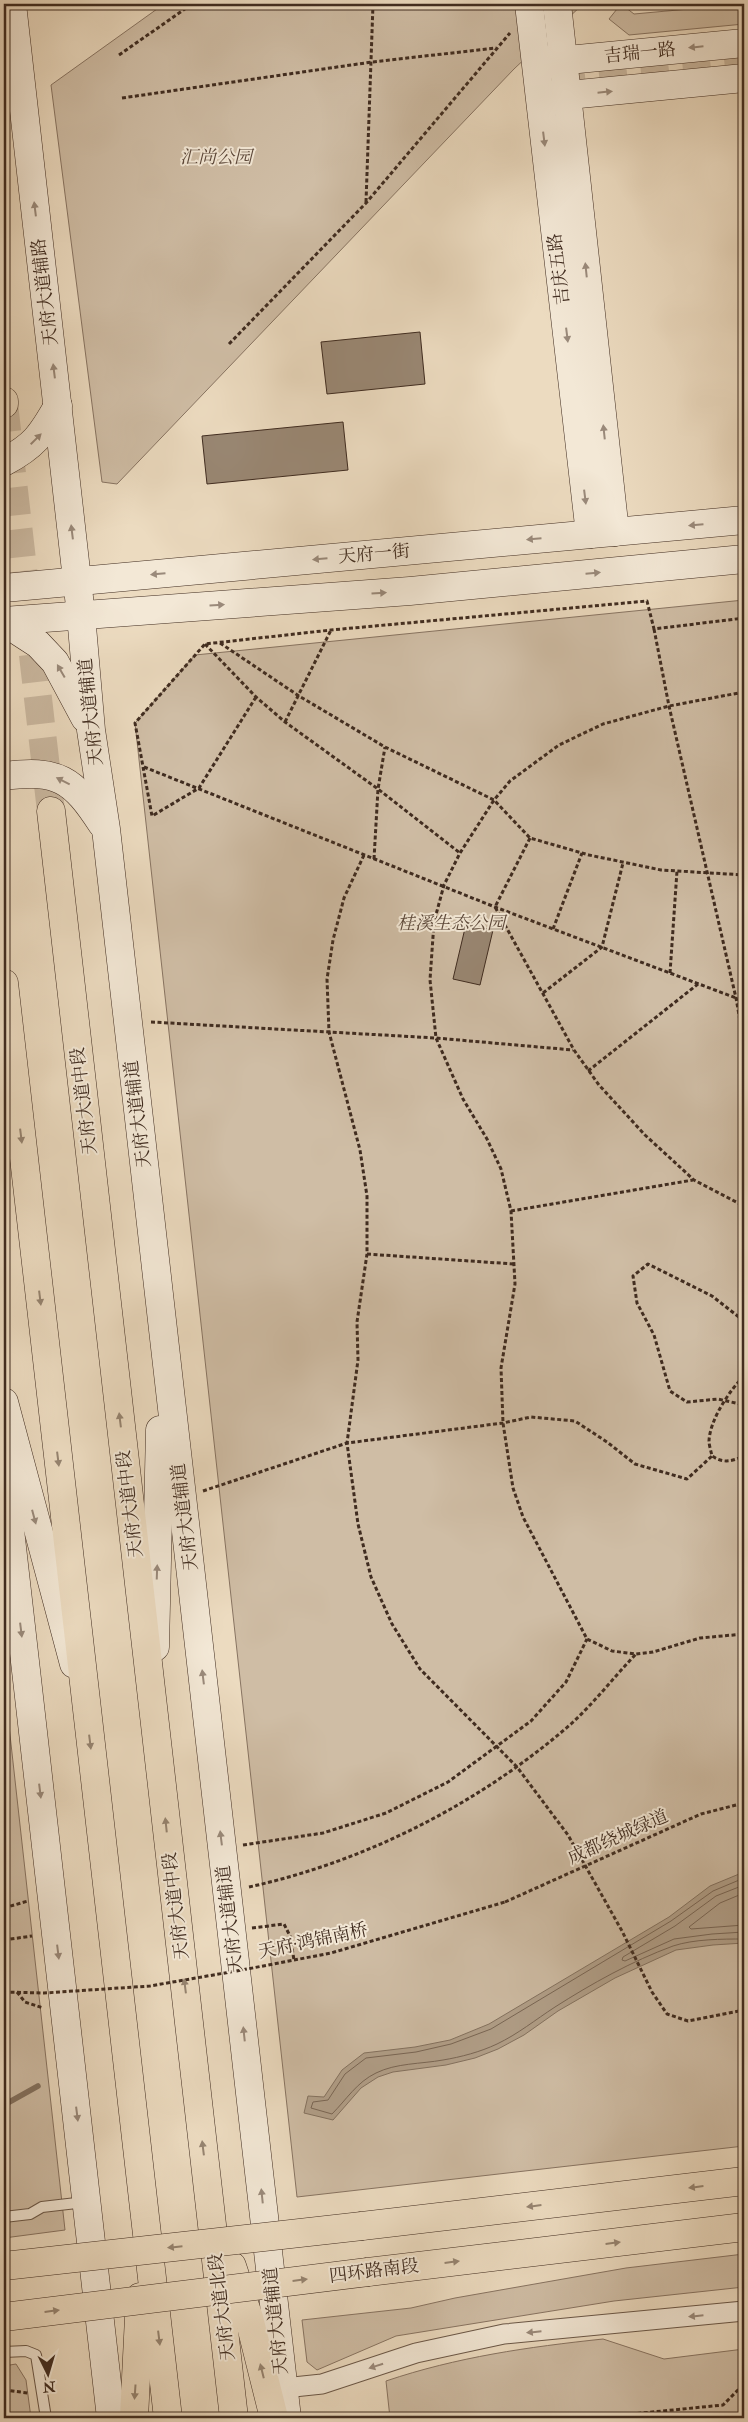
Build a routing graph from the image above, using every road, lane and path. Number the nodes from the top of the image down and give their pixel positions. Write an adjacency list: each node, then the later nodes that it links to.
1 (12, 4): 19 (street, 天府大道辅路, one-way to 1)
2 (192, 4): 9 (path)
3 (373, 4): 11 (path)
4 (529, 4): 12 (street, 吉庆五路)
5 (557, 4): 10 (street, 吉庆五路)
6 (512, 31): 8 (path)
7 (744, 42): 10 (street, 吉瑞一路, one-way to 10)
8 (497, 48): 11 (path); 17 (path)
9 (119, 55)
10 (564, 60): 12 (street, 吉瑞一路); 14 (street, 吉庆五路)
11 (372, 62): 15 (path); 17 (path)
12 (536, 62): 16 (street, 吉庆五路)
13 (744, 78): 14 (street, 吉瑞一路, one-way to 13)
14 (566, 96): 16 (street, 吉瑞一路); 22 (street, 吉庆五路, one-way to 14)
15 (122, 98)
16 (539, 98): 22 (street, 吉庆五路, one-way to 22)
17 (366, 203): 18 (path)
18 (228, 344)
19 (58, 406): 20 (street, one-way to 19); 24 (street, 天府大道辅路, one-way to 19)
20 (4, 462)
21 (744, 520): 22 (street, 天府一街, one-way to 22)
22 (603, 533): 24 (street, 天府一街, one-way to 24)
23 (744, 559): 26 (street, one-way to 23)
24 (78, 581): 25 (street, 天府一街); 26 (street, 天府大道辅道)
25 (4, 589): 26 (street)
26 (81, 615): 28 (street); 38 (street, 天府大道辅道)
27 (744, 618): 29 (path)
28 (4, 622): 38 (street, one-way to 28)
29 (654, 629): 30 (path); 36 (path)
30 (331, 630): 31 (path); 34 (path)
31 (219, 642): 32 (path); 34 (path)
32 (204, 644): 35 (path); 40 (path)
33 (744, 692): 36 (path)
34 (299, 696): 37 (path); 39 (path)
35 (256, 698): 37 (path); 42 (path)
36 (669, 706): 44 (path); 54 (path)
37 (285, 722): 43 (path)
38 (91, 730): 46 (street, 天府大道辅道)
39 (384, 747): 43 (path); 44 (path)
40 (144, 767): 42 (path); 42 (path)
41 (4, 776): 46 (street, one-way to 41)
42 (199, 788): 50 (path)
43 (378, 789): 48 (path); 51 (path)
44 (494, 800): 47 (path); 48 (path)
45 (51, 812): 92 (main road, 天府大道中段, one-way to 45)
46 (106, 829): 78 (street, 天府大道辅道)
47 (530, 838): 49 (path); 57 (path)
48 (460, 853): 56 (path)
49 (582, 854): 52 (path); 58 (path)
50 (364, 855): 51 (path); 67 (path)
51 (374, 859): 56 (path)
52 (624, 862): 53 (path); 59 (path)
53 (677, 871): 54 (path); 60 (path)
54 (707, 873): 55 (path); 64 (path)
55 (744, 875)
56 (444, 885): 57 (path); 68 (path)
57 (495, 907): 58 (path); 63 (path)
58 (553, 929): 59 (path)
59 (602, 948): 60 (path); 63 (path)
60 (670, 973): 62 (path)
61 (4, 983): 93 (main road, one-way to 93)
62 (698, 984): 64 (path); 71 (path)
63 (543, 993): 70 (path)
64 (736, 998): 65 (path); 69 (path)
65 (744, 1001)
66 (168, 1023): 67 (path)
67 (329, 1032): 68 (path); 75 (path)
68 (436, 1038): 70 (path); 74 (path)
69 (744, 1043)
70 (574, 1050): 71 (path)
71 (588, 1071): 72 (path)
72 (694, 1180): 73 (path); 74 (path)
73 (744, 1206)
74 (511, 1211): 76 (path)
75 (367, 1254): 76 (path); 84 (path)
76 (514, 1264): 83 (path)
77 (744, 1321): 80 (path)
78 (163, 1331): 92 (street, one-way to 78); 122 (street, 天府大道辅道, one-way to 78)
79 (744, 1376): 80 (path)
80 (725, 1401): 82 (path); 85 (path)
81 (4, 1402): 93 (street, one-way to 93)
82 (744, 1405)
83 (503, 1423): 84 (path); 85 (path); 90 (path)
84 (347, 1443): 88 (path); 94 (path)
85 (712, 1456): 86 (path)
86 (744, 1456)
87 (4, 1477): 113 (street, one-way to 113)
88 (218, 1486)
89 (744, 1634): 91 (path)
90 (587, 1639): 91 (path); 94 (path)
91 (636, 1654): 95 (path)
92 (153, 1708): 112 (main road, 天府大道中段, one-way to 92)
93 (87, 1715): 114 (main road, one-way to 114)
94 (494, 1746): 95 (path); 97 (path)
95 (516, 1767): 98 (path); 99 (path)
96 (744, 1803): 98 (path, 成都绕城绿道)
97 (258, 1843)
98 (584, 1867): 101 (path, 成都绕城绿道); 110 (path)
99 (262, 1884)
100 (28, 1901): 102 (path)
101 (504, 1902): 106 (path, 天府·鸿锦南桥, bridge)
102 (4, 1908)
103 (244, 1928): 106 (path)
104 (32, 1936): 105 (path)
105 (4, 1940)
106 (294, 1960): 108 (path, 天府·鸿锦南桥, bridge)
107 (4, 1992): 108 (path, 天府·鸿锦南桥, bridge)
108 (17, 1992): 109 (path)
109 (46, 2009)
110 (744, 2010)
111 (744, 2181): 117 (main road, one-way to 117, bridge)
112 (209, 2196): 129 (main road, 天府大道北段); 130 (main road, one-way to 112)
113 (87, 2202): 115 (lane); 126 (street)
114 (143, 2203): 127 (main road, one-way to 127); 128 (main road, one-way to 128)
115 (4, 2217)
116 (744, 2227): 119 (main road, 四环路南段, one-way to 116, bridge)
117 (4, 2266)
118 (744, 2311): 122 (street, one-way to 122)
119 (4, 2317)
120 (4, 2352): 124 (lane)
121 (744, 2384): 132 (path)
122 (284, 2388): 131 (street, 天府大道辅道)
123 (4, 2390): 124 (path)
124 (43, 2395): 125 (lane)
125 (46, 2418)
126 (111, 2418)
127 (134, 2418)
128 (168, 2418)
129 (234, 2418)
130 (274, 2418)
131 (287, 2418)
132 (592, 2418)

